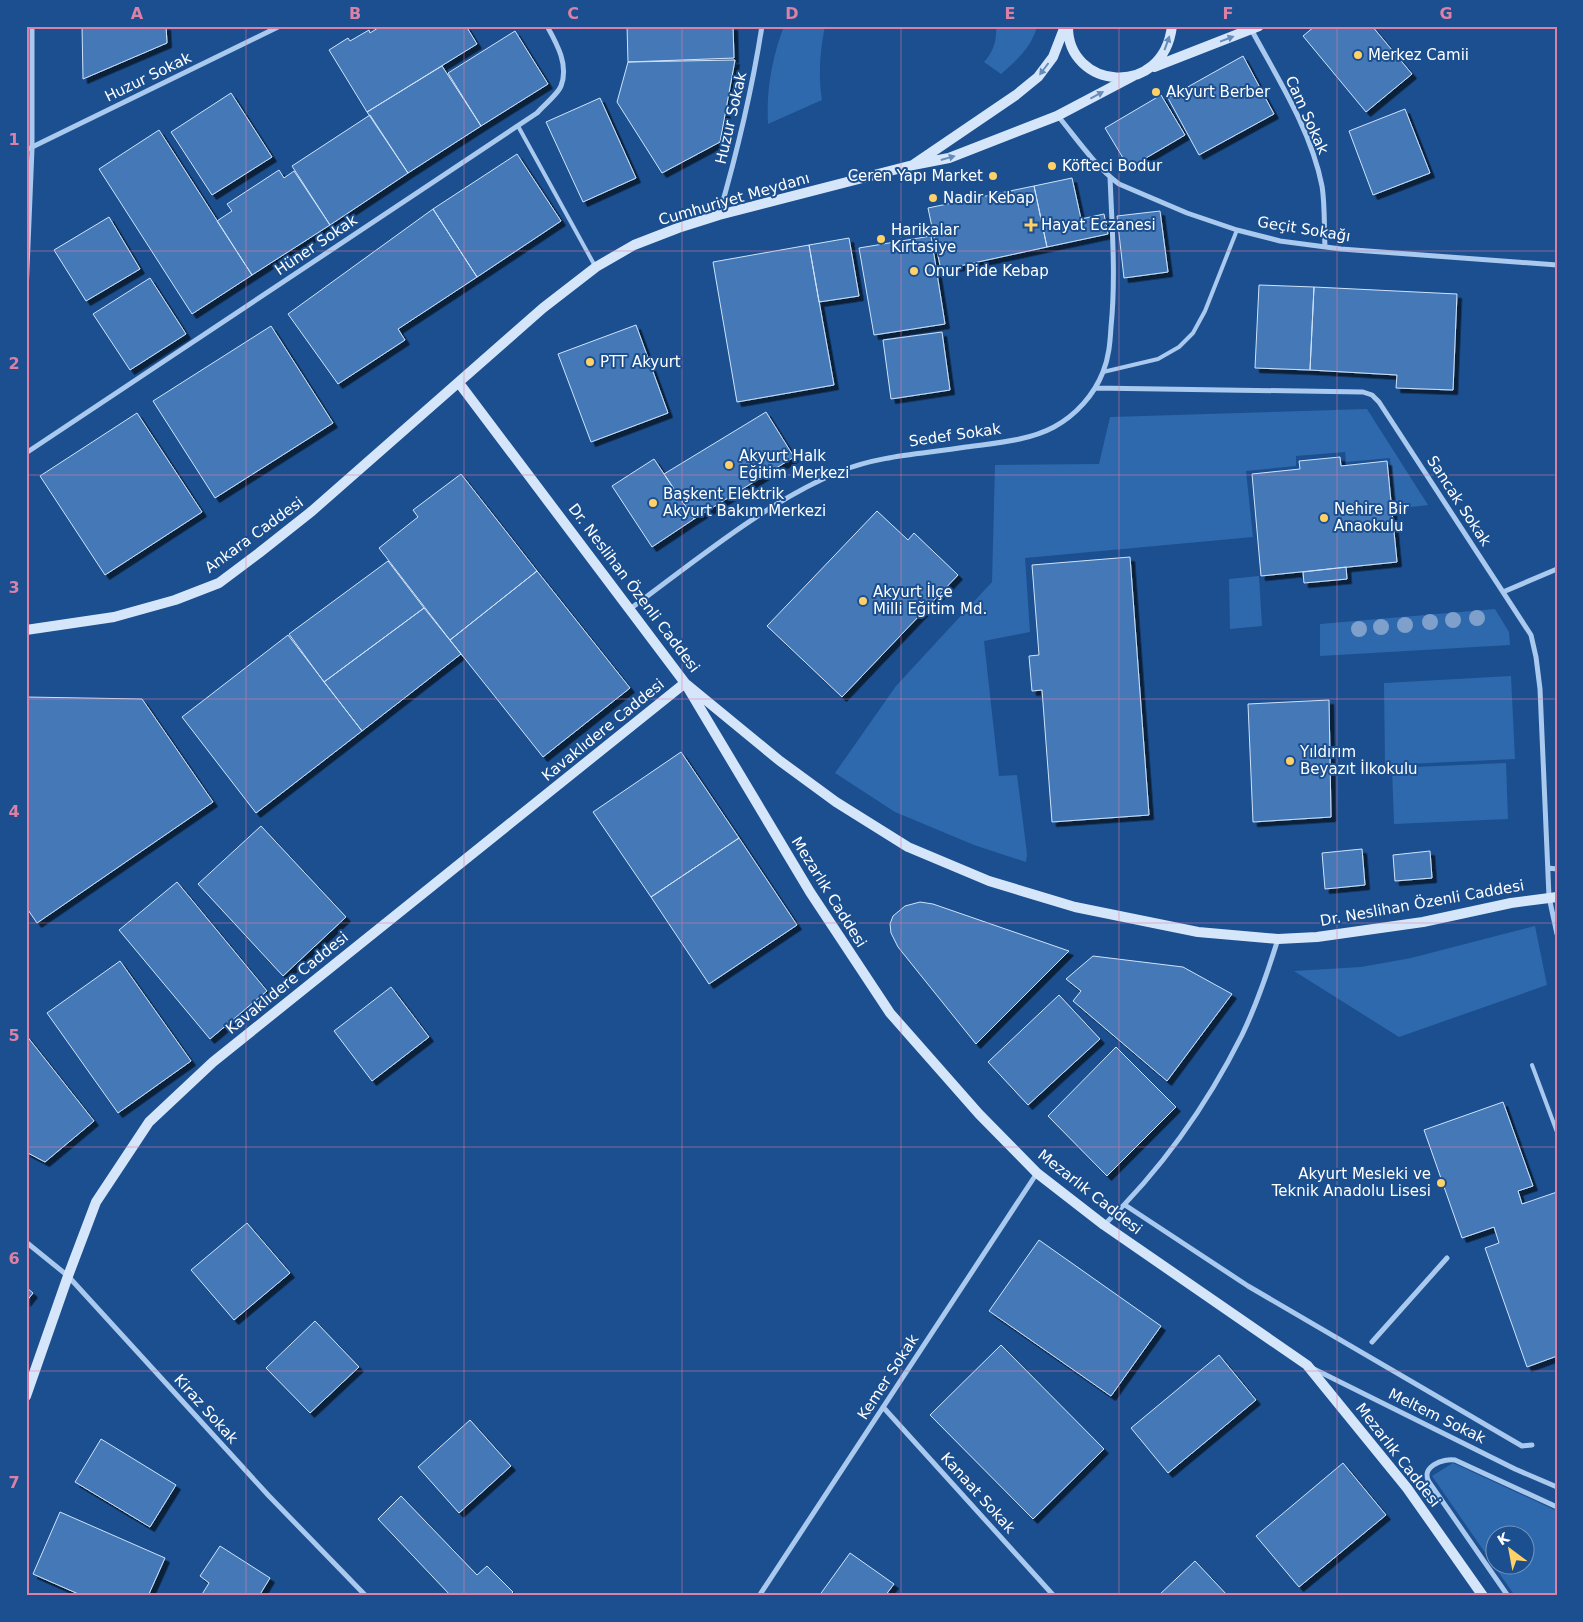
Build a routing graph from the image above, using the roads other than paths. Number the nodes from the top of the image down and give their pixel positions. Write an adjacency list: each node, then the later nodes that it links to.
1 (32, 26): 12 (street)
2 (280, 26): 12 (street, Huzur Sokak)
3 (547, 26): 11 (street, Hüner Sokak)
4 (762, 26): 15 (street, Huzur Sokak)
5 (1067, 26): 9 (street, Cumhuriyet Meydanı); 13 (street, Cumhuriyet Meydanı, one-way to 13)
6 (1172, 26): 8 (street, Cumhuriyet Meydanı, one-way to 6)
7 (1255, 28): 8 (street, one-way to 7); 17 (street, Cam Sokak)
8 (1148, 69): 9 (street, Cumhuriyet Meydanı)
9 (1133, 76): 10 (street, Cumhuriyet Meydanı, one-way to 9)
10 (1057, 116): 13 (street, Cumhuriyet Meydanı, one-way to 10); 14 (street, Geçit Sokağı)
11 (518, 126): 19 (lane); 24 (street, Hüner Sokak)
12 (29, 149): 20 (street)
13 (913, 165): 15 (street, Cumhuriyet Meydanı)
14 (1110, 177): 16 (street, Geçit Sokağı); 21 (street, Sedef Sokak)
15 (719, 215): 19 (street, Cumhuriyet Meydanı)
16 (1237, 230): 17 (street, Geçit Sokağı); 21 (lane)
17 (1325, 247): 18 (street, Geçit Sokağı)
18 (1556, 266)
19 (596, 267): 22 (street, Cumhuriyet Meydanı)
20 (26, 293)
21 (1103, 372): 23 (street, Sedef Sokak)
22 (460, 383): 27 (street, Dr. Neslihan Özenli Caddesi); 28 (street, Ankara Caddesi)
23 (1095, 388): 26 (street, Sancak Sokak); 27 (street, Sedef Sokak)
24 (26, 452)
25 (1557, 569): 26 (street)
26 (1503, 592): 30 (street, Sancak Sokak)
27 (630, 609): 29 (street, Dr. Neslihan Özenli Caddesi)
28 (26, 630)
29 (686, 683): 34 (street, Dr. Neslihan Özenli Caddesi); 37 (street, Mezarlık Caddesi); 42 (street, Kavaklıdere Caddesi)
30 (1548, 868): 31 (street); 32 (street, Sancak Sokak)
31 (1557, 869)
32 (1553, 897): 33 (street, Sancak Sokak); 34 (street, Dr. Neslihan Özenli Caddesi)
33 (1557, 934)
34 (1278, 939): 38 (street)
35 (1532, 1065): 36 (lane)
36 (1557, 1132)
37 (1037, 1173): 39 (street, Mezarlık Caddesi); 46 (street, Kemer Sokak)
38 (1125, 1205): 39 (street); 47 (street)
39 (1104, 1225): 44 (street, Mezarlık Caddesi)
40 (26, 1242): 42 (street, Kiraz Sokak)
41 (1447, 1258): 43 (street)
42 (68, 1276): 45 (street, Kavaklıdere Caddesi); 50 (street, Kiraz Sokak)
43 (1372, 1342)
44 (1307, 1365): 48 (street, Meltem Sokak); 53 (street, Mezarlık Caddesi)
45 (26, 1396)
46 (883, 1407): 51 (street, Kemer Sokak); 52 (street, Kanaat Sokak)
47 (1532, 1445)
48 (1557, 1487)
49 (1557, 1507): 54 (street)
50 (366, 1596)
51 (759, 1596)
52 (1054, 1596)
53 (1483, 1596)
54 (1508, 1596)

